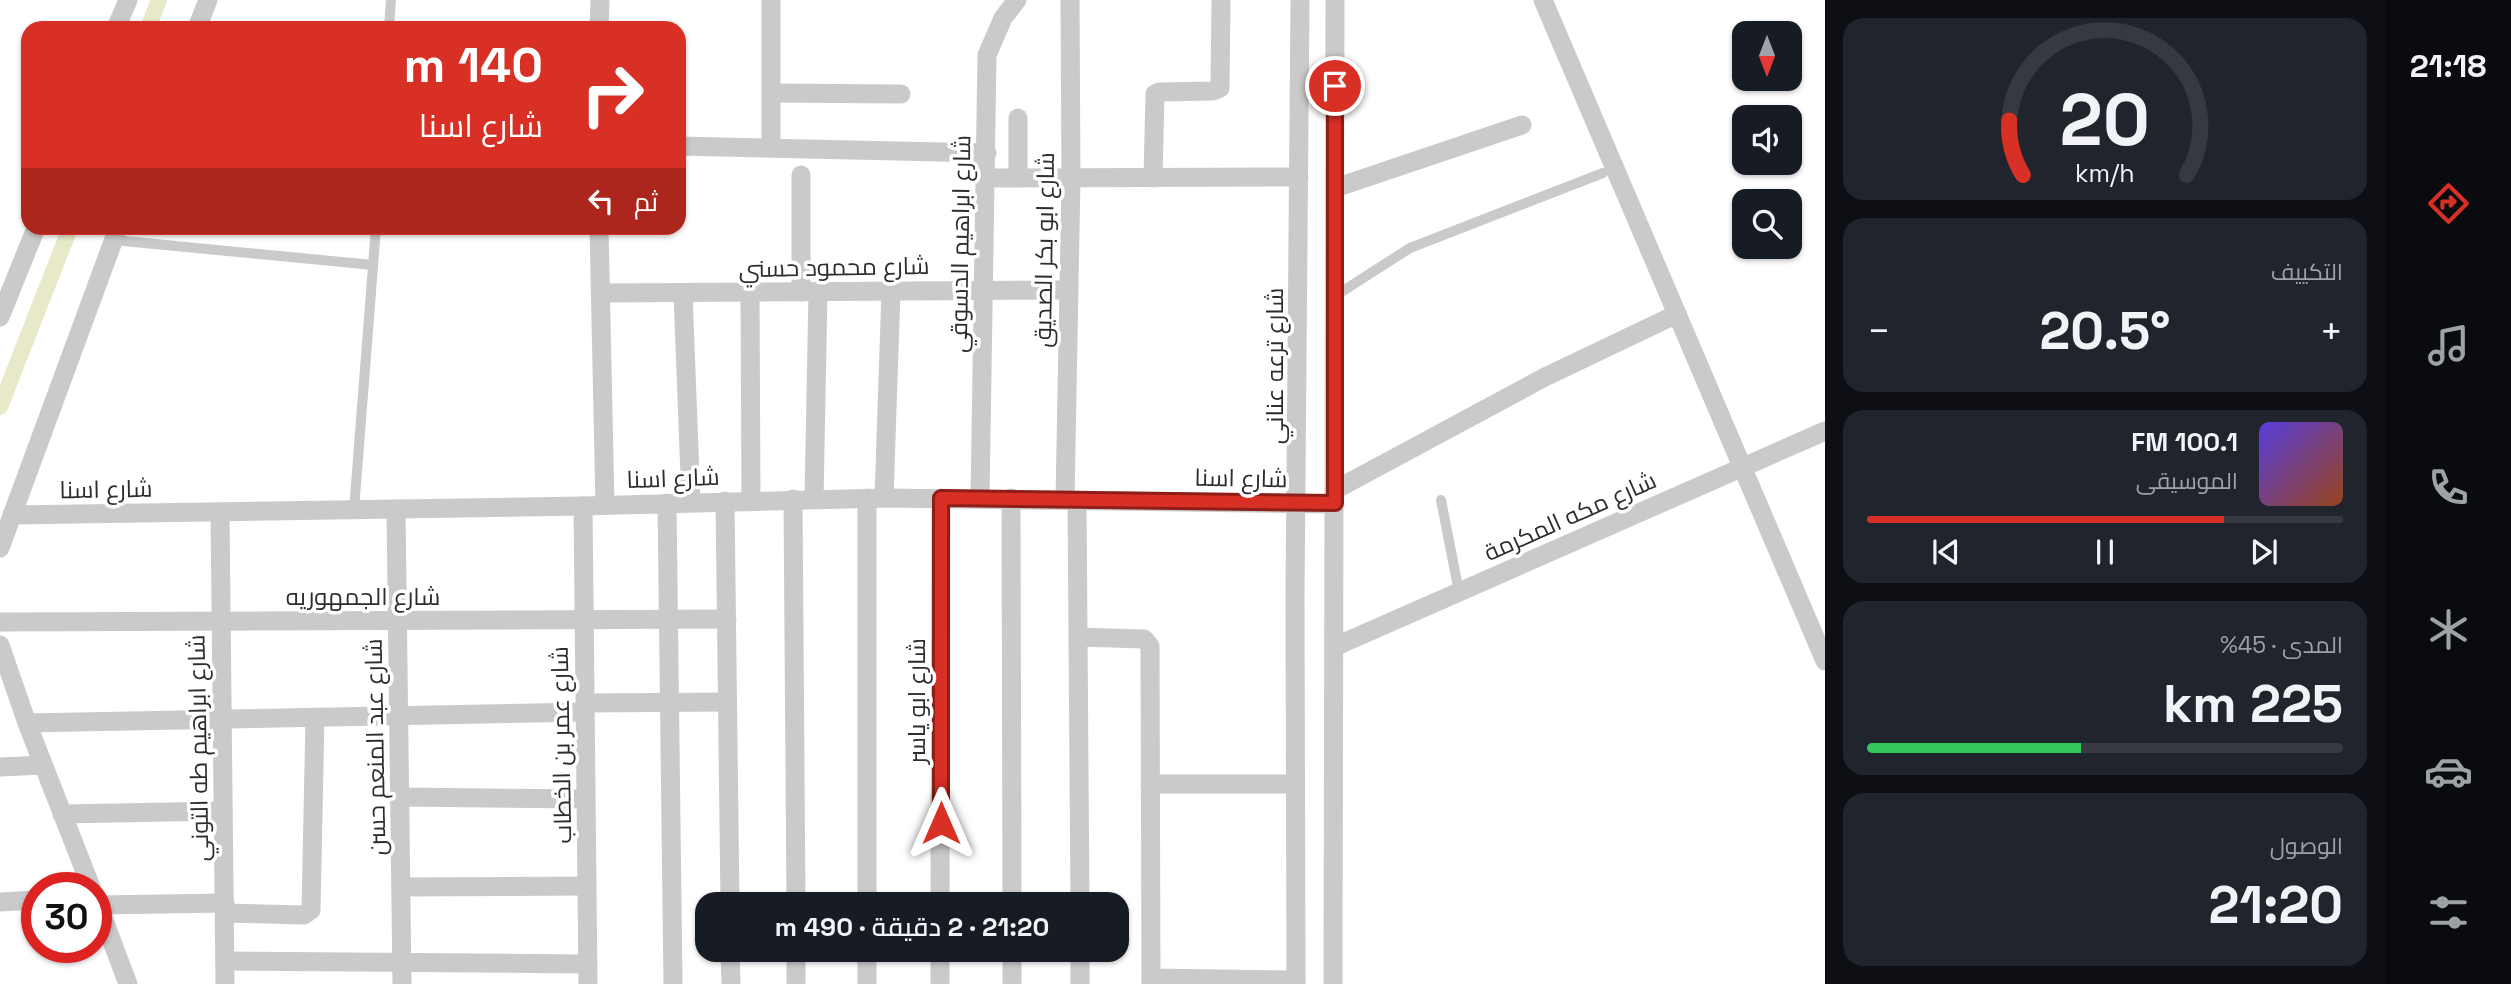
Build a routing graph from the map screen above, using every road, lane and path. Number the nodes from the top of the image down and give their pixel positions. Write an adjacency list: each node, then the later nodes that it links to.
1 (128, 0): 13 (street)
2 (208, 0): 14 (street)
3 (391, 0): 15 (lane)
4 (600, 0): 16 (street)
5 (771, 0): 17 (street)
6 (1017, 0): 23 (street, شارع ابراهيم الدسوقي)
7 (1070, 0): 28 (street, شارع ابو بكر الصديق)
8 (1221, 0): 29 (street)
9 (1300, 0): 30 (street, شارع ترعه عناني)
10 (1354, 0): 12 (street)
11 (1543, 0): 46 (street)
12 (1335, 4): 31 (street)
13 (119, 21)
14 (200, 21)
15 (390, 21)
16 (599, 21)
17 (771, 93): 18 (street); 22 (street)
18 (901, 94)
19 (1018, 118): 27 (street)
20 (1522, 125): 31 (street)
21 (686, 146): 22 (street)
22 (771, 147): 23 (street)
23 (987, 153): 26 (street, شارع ابراهيم الدسوقي)
24 (1603, 173): 45 (lane)
25 (801, 175): 42 (street)
26 (986, 177): 27 (street); 38 (street, شارع ابراهيم الدسوقي)
27 (1018, 177): 28 (street)
28 (1070, 177): 29 (street); 39 (street, شارع ابو بكر الصديق)
29 (1153, 177): 30 (street)
30 (1299, 177): 63 (street, شارع ترعه عناني)
31 (1335, 188): 45 (street)
32 (33, 235): 47 (street)
33 (115, 235): 69 (street)
34 (123, 235): 37 (lane)
35 (375, 235): 37 (lane)
36 (599, 235): 43 (street)
37 (373, 265): 67 (lane)
38 (985, 290): 39 (street, شارع محمود حسني); 40 (street, شارع محمود حسني); 53 (street, شارع ابراهيم الدسوقي)
39 (1068, 290): 58 (street, شارع ابو بكر الصديق)
40 (891, 291): 42 (street, شارع محمود حسني); 51 (street)
41 (750, 292): 42 (street, شارع محمود حسني); 44 (street, شارع محمود حسني); 57 (street)
42 (809, 292): 56 (street)
43 (601, 293): 44 (street, شارع محمود حسني); 64 (street)
44 (683, 293): 61 (street)
45 (1335, 296): 50 (street)
46 (1677, 314): 49 (street); 50 (street)
47 (0, 317)
48 (1825, 431): 49 (street, شارع مكه المكرمة)
49 (1741, 468): 71 (street, شارع مكه المكرمة); 81 (street)
50 (1335, 497): 63 (street, شارع اسنا); 80 (street)
51 (875, 498): 52 (street, شارع اسنا); 56 (street, شارع اسنا); 102 (street)
52 (941, 498): 53 (street, شارع اسنا); 103 (street, شارع ابو ياسر)
53 (980, 498): 54 (street, شارع اسنا)
54 (1011, 498): 58 (street, شارع اسنا); 104 (street)
55 (793, 499): 56 (street, شارع اسنا); 57 (street, شارع اسنا); 101 (street)
56 (814, 499)
57 (751, 500): 60 (street, شارع اسنا)
58 (1071, 500): 63 (street, شارع اسنا); 78 (street, شارع ابو بكر الصديق)
59 (1441, 500): 71 (lane)
60 (725, 501): 61 (street, شارع اسنا); 72 (street)
61 (691, 502): 62 (street, شارع اسنا)
62 (667, 503): 64 (street, شارع اسنا); 74 (street)
63 (1298, 503): 92 (street, شارع ترعه عناني)
64 (605, 505): 65 (street, شارع اسنا)
65 (583, 506): 66 (street, شارع اسنا); 73 (street, شارع عمر بن الخطاب)
66 (396, 509): 67 (street, شارع اسنا); 76 (street, شارع عبد المنعم حسن)
67 (354, 510): 68 (street, شارع اسنا)
68 (220, 512): 69 (street, شارع اسنا); 75 (street, شارع ابراهيم طه التوني)
69 (12, 515): 70 (street)
70 (0, 548)
71 (1459, 592): 80 (street, شارع مكه المكرمة)
72 (727, 619): 74 (street, شارع الجمهوريه); 83 (street)
73 (584, 620): 74 (street, شارع الجمهوريه); 76 (street, شارع الجمهوريه); 84 (street, شارع عمر بن الخطاب)
74 (668, 620): 82 (street)
75 (221, 621): 76 (street, شارع الجمهوريه); 77 (street, شارع الجمهوريه); 87 (street, شارع ابراهيم طه التوني)
76 (398, 621): 85 (street, شارع عبد المنعم حسن)
77 (0, 622)
78 (1078, 637): 91 (street); 105 (street, شارع ابو بكر الصديق)
79 (0, 645): 88 (street)
80 (1334, 647): 135 (street)
81 (1825, 661)
82 (669, 702): 83 (street); 84 (street); 128 (street)
83 (727, 702): 100 (street)
84 (585, 708): 85 (street); 94 (street, شارع عمر بن الخطاب)
85 (399, 716): 86 (street); 93 (street, شارع عبد المنعم حسن)
86 (315, 718): 87 (street); 109 (street)
87 (222, 719): 88 (street); 95 (street, شارع ابراهيم طه التوني)
88 (27, 723): 89 (street)
89 (43, 765): 90 (street); 96 (street)
90 (0, 767)
91 (1150, 784): 92 (street); 121 (street)
92 (1295, 784): 123 (street, شارع ترعه عناني)
93 (400, 797): 94 (street); 99 (street, شارع عبد المنعم حسن)
94 (586, 799): 98 (street, شارع عمر بن الخطاب)
95 (223, 811): 96 (street); 109 (street, شارع ابراهيم طه التوني)
96 (62, 814): 97 (street)
97 (85, 872)
98 (587, 886): 99 (street); 120 (street, شارع عمر بن الخطاب)
99 (401, 887): 118 (street, شارع عبد المنعم حسن)
100 (730, 892)
101 (796, 892)
102 (867, 892)
103 (940, 892)
104 (1012, 892)
105 (1080, 892)
106 (112, 898): 109 (street)
107 (21, 901): 108 (street)
108 (0, 902)
109 (225, 908): 111 (street, شارع ابراهيم طه التوني)
110 (112, 942): 124 (street)
111 (225, 961): 118 (street); 125 (street, شارع ابراهيم طه التوني)
112 (730, 962): 129 (street)
113 (796, 962): 130 (street)
114 (867, 962): 131 (street)
115 (940, 962): 132 (street)
116 (1012, 962): 133 (street)
117 (1080, 962): 134 (street)
118 (401, 963): 119 (street); 126 (street, شارع عبد المنعم حسن)
119 (494, 964): 120 (street); 127 (street)
120 (587, 974)
121 (1151, 981): 122 (street)
122 (1223, 982): 123 (street)
123 (1296, 982)
124 (128, 984)
125 (226, 984)
126 (402, 984)
127 (494, 984)
128 (673, 984)
129 (731, 984)
130 (796, 984)
131 (867, 984)
132 (940, 984)
133 (1012, 984)
134 (1080, 984)
135 (1333, 984)

